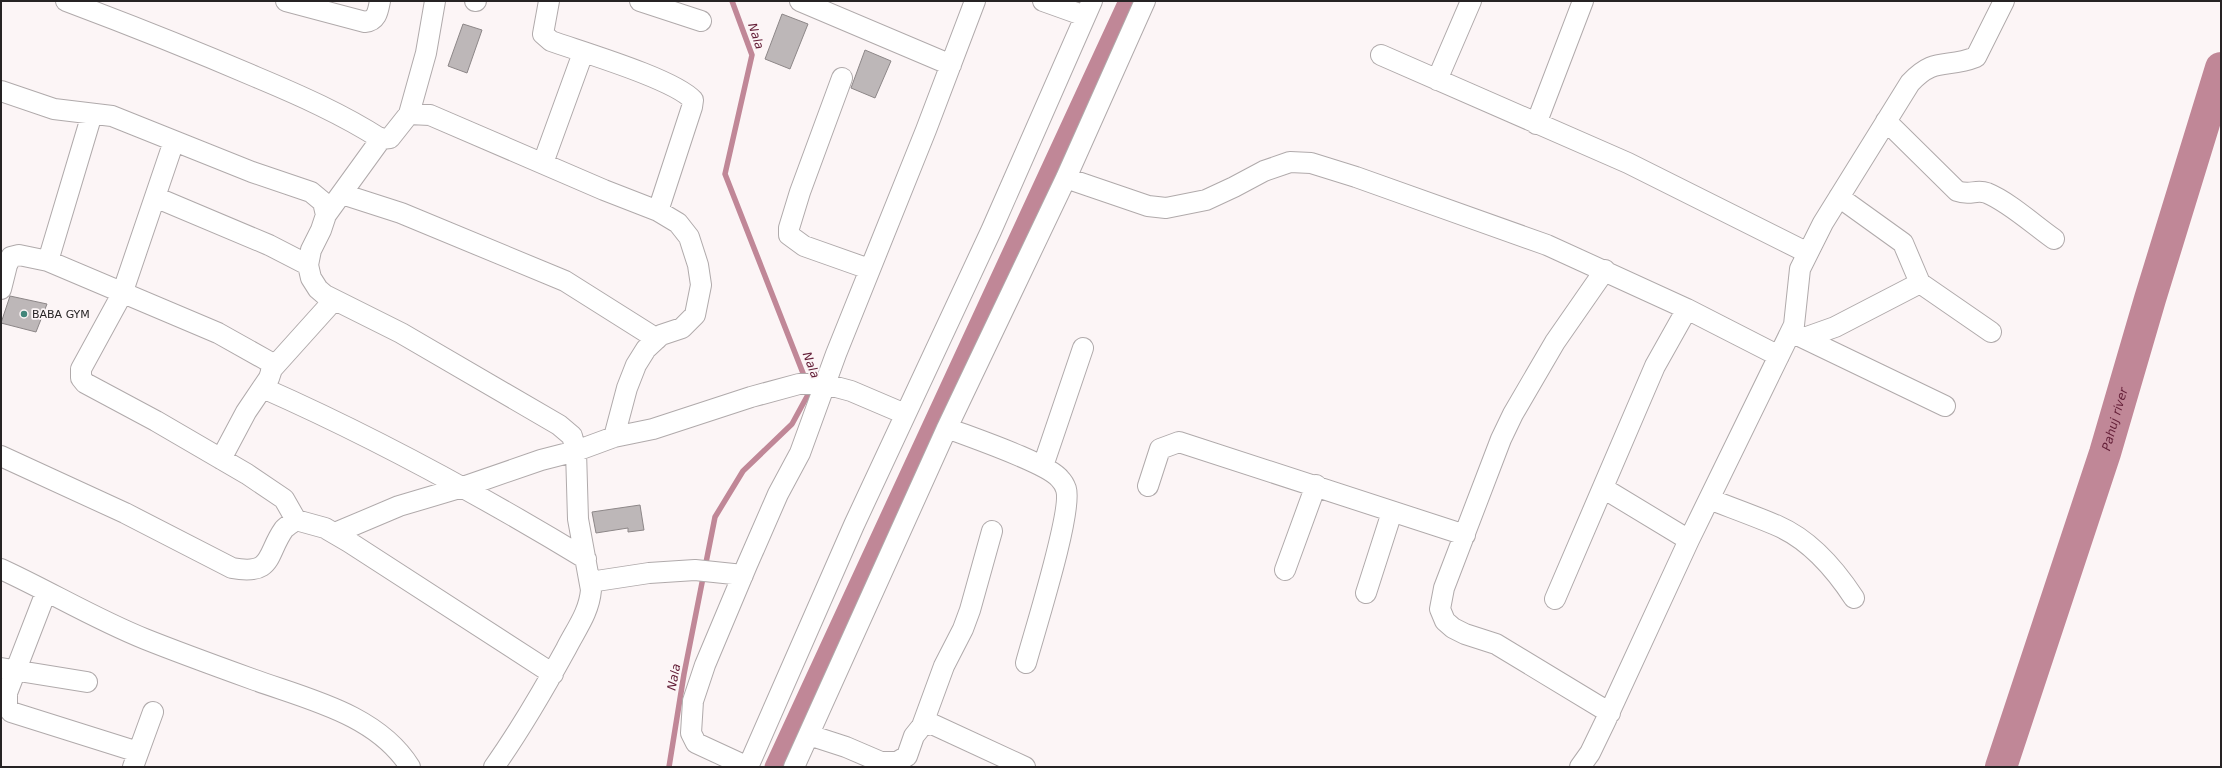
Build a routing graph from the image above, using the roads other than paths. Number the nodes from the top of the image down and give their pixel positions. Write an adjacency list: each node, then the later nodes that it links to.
1 (66, 1): 26 (street)
2 (288, 1): 3 (street)
3 (380, 1)
4 (435, 1): 23 (street)
5 (548, 1): 16 (street)
6 (640, 1): 15 (street)
7 (800, 1): 18 (street)
8 (975, 1): 18 (street)
9 (1043, 1): 14 (street)
10 (1145, 1): 29 (street)
11 (1471, 1): 20 (street)
12 (1583, 1): 25 (street)
13 (2004, 1): 24 (street)
14 (1089, 9): 55 (street)
15 (701, 21)
16 (583, 53): 28 (street); 33 (street)
17 (1381, 55): 20 (street)
18 (951, 66): 39 (street)
19 (842, 78): 39 (street)
20 (1437, 80): 25 (street)
21 (1, 91): 22 (street)
22 (92, 114): 27 (street); 37 (street)
23 (409, 114): 26 (street); 28 (street)
24 (1886, 121): 32 (street); 35 (street)
25 (1536, 124): 36 (street)
26 (381, 139): 30 (street)
27 (174, 141): 31 (street); 34 (street)
28 (543, 163): 33 (street)
29 (1066, 178): 40 (street); 56 (street)
30 (342, 194): 34 (street); 48 (street)
31 (155, 197): 38 (street); 43 (street)
32 (1839, 197): 36 (street); 41 (street)
33 (658, 211): 48 (street)
34 (326, 215): 38 (street)
35 (2054, 239)
36 (1808, 253): 47 (street)
37 (48, 261): 42 (street); 43 (street)
38 (308, 265): 44 (street)
39 (869, 269): 52 (street)
40 (1605, 270): 45 (street); 71 (street)
41 (1920, 283): 46 (street); 47 (street)
42 (1, 289)
43 (122, 294): 51 (street); 60 (street)
44 (334, 300): 51 (street); 58 (street)
45 (1687, 309): 50 (street); 65 (street)
46 (1990, 332)
47 (1798, 335): 50 (street); 54 (street)
48 (657, 339): 57 (street)
49 (1083, 348): 61 (street)
50 (1779, 356): 66 (street)
51 (272, 369): 53 (street)
52 (813, 384): 55 (street); 57 (street); 76 (street)
53 (263, 388): 60 (street); 64 (street)
54 (1945, 406)
55 (905, 414): 94 (street)
56 (947, 428): 61 (street); 89 (street)
57 (614, 437): 58 (street)
58 (576, 451): 64 (street); 73 (street)
59 (1, 456): 68 (street)
60 (221, 459): 68 (street)
61 (1042, 466): 82 (street)
62 (1316, 485): 63 (street); 67 (street); 75 (street)
63 (1148, 486)
64 (463, 487): 70 (street); 73 (street)
65 (1603, 488): 72 (street); 81 (street)
66 (1709, 499): 72 (street); 80 (street)
67 (1392, 512): 71 (street); 79 (street)
68 (296, 520): 70 (street)
69 (992, 531): 88 (street)
70 (335, 533): 84 (street)
71 (1465, 535): 87 (street)
72 (1689, 540): 87 (street)
73 (586, 559): 77 (street)
74 (1, 569): 78 (street)
75 (1285, 570)
76 (743, 575): 77 (street); 94 (street)
77 (590, 582): 84 (street)
78 (46, 592): 83 (street); 92 (street)
79 (1366, 593)
80 (1854, 598)
81 (1554, 599)
82 (1026, 663)
83 (8, 669): 85 (street); 90 (street)
84 (553, 674): 93 (street)
85 (87, 682)
86 (153, 712): 90 (street)
87 (1610, 713): 97 (street)
88 (922, 726): 91 (street); 96 (street)
89 (809, 735): 91 (street); 95 (street)
90 (135, 760)
91 (896, 765)
92 (410, 767)
93 (495, 767)
94 (748, 767)
95 (794, 767)
96 (1025, 767)
97 (1580, 767)

